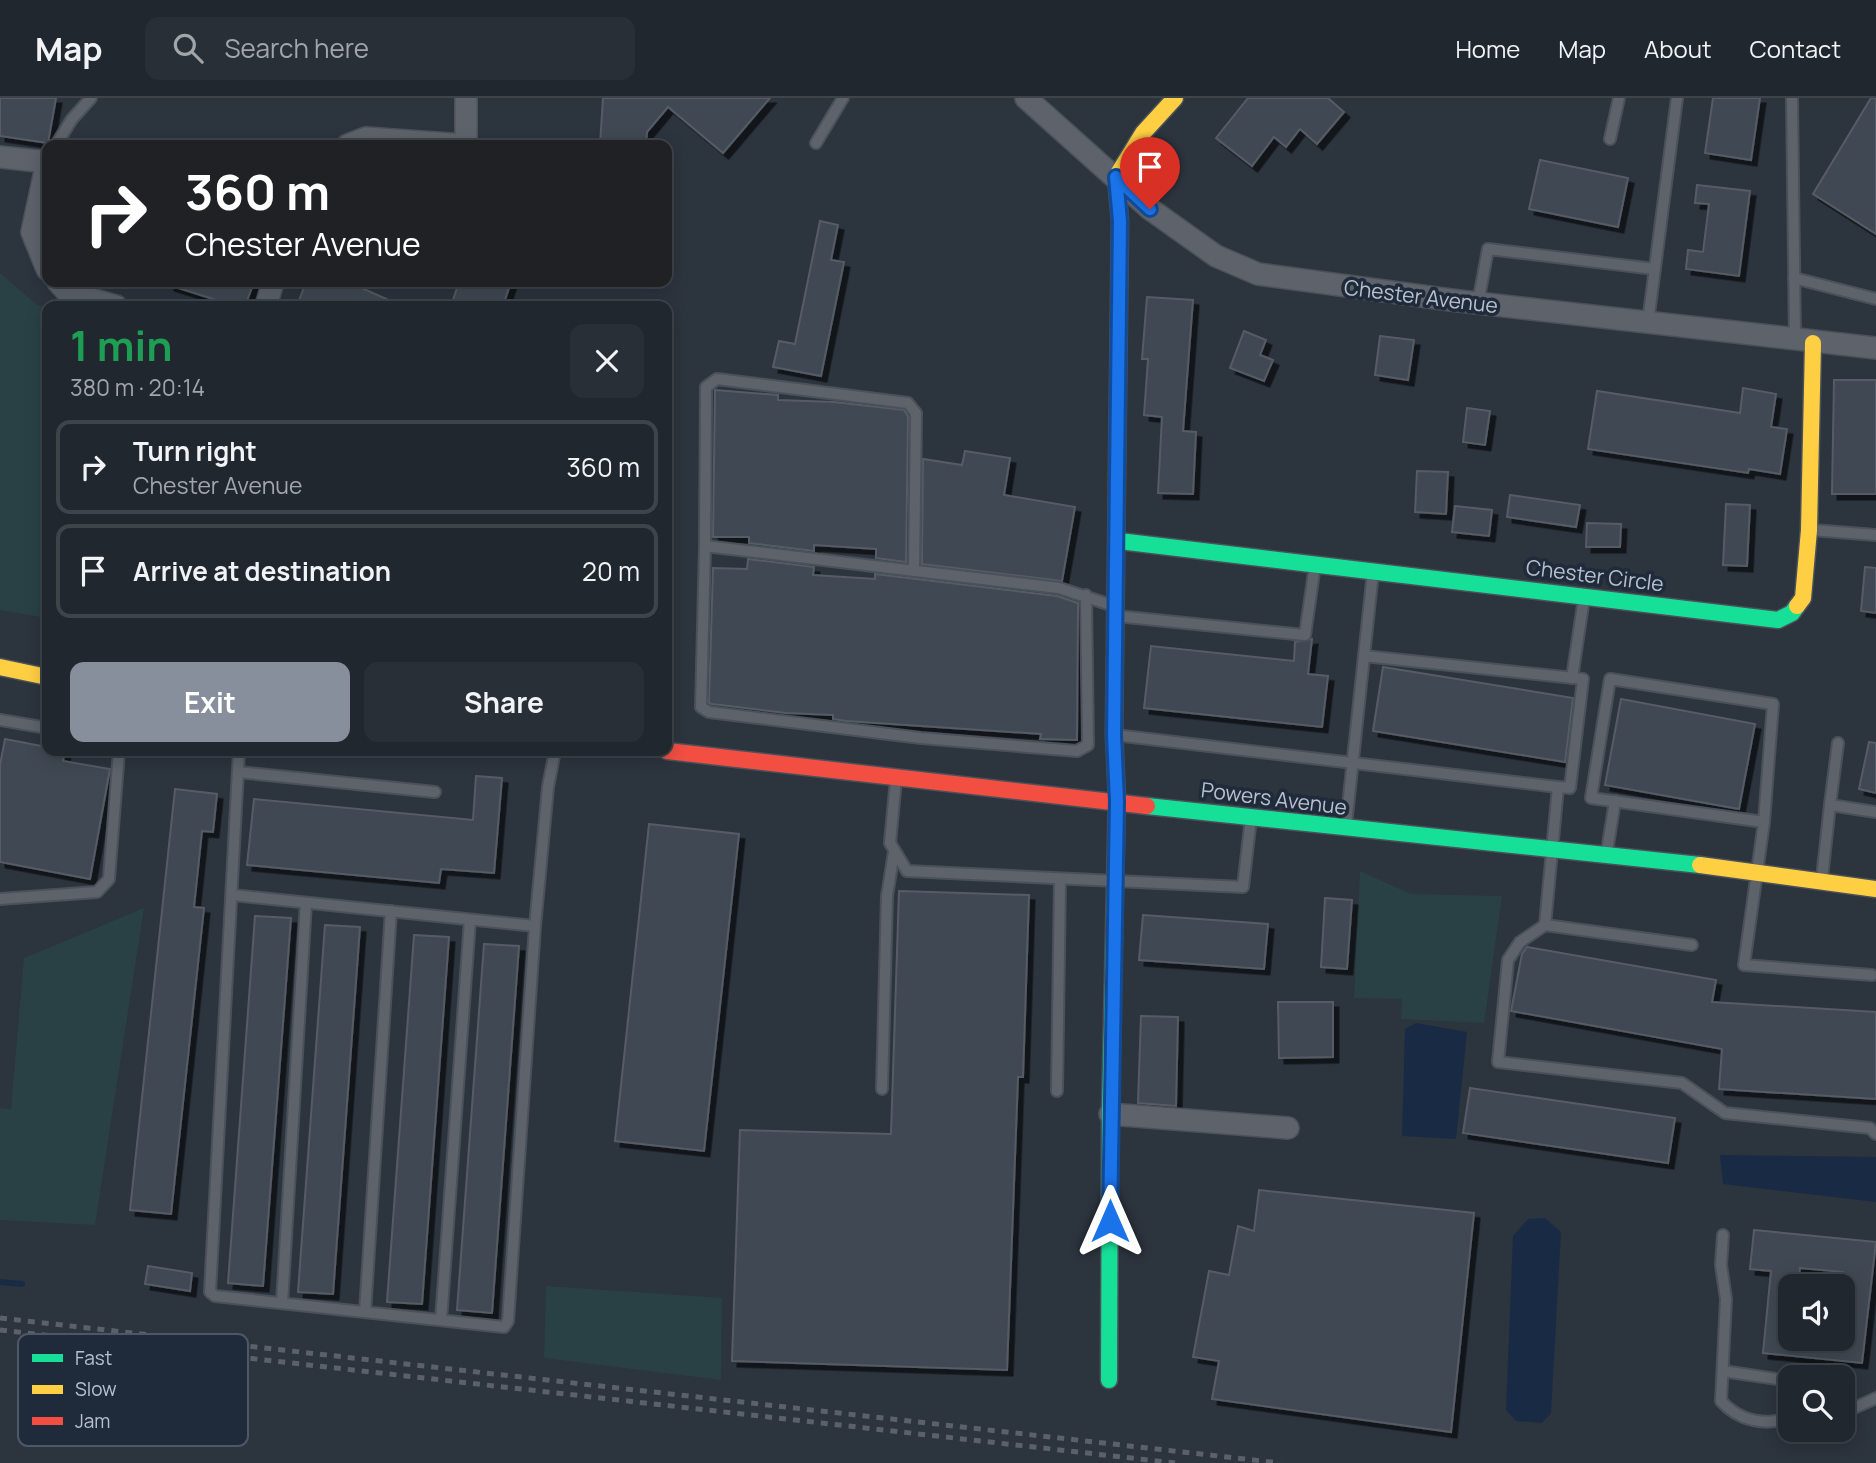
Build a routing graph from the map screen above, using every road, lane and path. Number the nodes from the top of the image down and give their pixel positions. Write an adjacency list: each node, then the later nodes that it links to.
1 (91, 98): 10 (lane)
2 (466, 98): 13 (street)
3 (843, 98): 14 (lane)
4 (1026, 98): 17 (street, Chester Avenue)
5 (1175, 98): 17 (street)
6 (1619, 98): 9 (lane)
7 (1677, 98): 20 (lane)
8 (1792, 98): 21 (lane)
9 (1610, 139)
10 (59, 140)
11 (361, 140): 12 (street)
12 (394, 140)
13 (465, 140)
14 (816, 143)
15 (0, 157): 16 (street)
16 (42, 161)
17 (1116, 177): 25 (street, Chester Avenue); 31 (street)
18 (42, 185): 19 (street)
19 (42, 257)
20 (1654, 269): 25 (lane); 26 (lane)
21 (1794, 278): 23 (lane); 27 (lane)
22 (62, 287): 24 (street)
23 (1876, 299)
24 (98, 301)
25 (1478, 303): 26 (street, Chester Avenue)
26 (1648, 322): 27 (street, Chester Avenue)
27 (1804, 341): 28 (street, Chester Avenue); 29 (street, Chester Circle)
28 (1876, 348)
29 (1809, 530): 30 (lane); 37 (street, Chester Circle)
30 (1876, 535)
31 (1119, 541): 33 (street, Chester Circle); 38 (street)
32 (705, 546): 35 (lane); 35 (lane); 36 (lane)
33 (1315, 562): 34 (street, Chester Circle); 38 (lane)
34 (1373, 569): 37 (street, Chester Circle); 39 (lane)
35 (914, 571): 36 (lane)
36 (1086, 595): 38 (lane)
37 (1584, 596): 42 (lane)
38 (1116, 612): 45 (street)
39 (1364, 656): 42 (lane); 51 (lane)
40 (0, 667): 41 (street)
41 (42, 676)
42 (1572, 678): 54 (lane)
43 (0, 720): 44 (lane)
44 (42, 726)
45 (1114, 735): 51 (lane); 56 (street)
46 (1838, 743): 58 (lane)
47 (672, 752): 53 (street, Powers Avenue)
48 (119, 756): 72 (lane)
49 (239, 756): 52 (lane)
50 (554, 756): 77 (lane)
51 (1352, 763): 54 (lane); 62 (lane)
52 (238, 772): 55 (lane); 71 (lane)
53 (897, 776): 56 (street, Powers Avenue); 64 (lane)
54 (1559, 787): 63 (lane)
55 (435, 792)
56 (1117, 801): 60 (street, Powers Avenue); 68 (street)
57 (1615, 802): 61 (lane); 61 (lane); 65 (lane)
58 (1830, 805): 59 (lane); 69 (lane)
59 (1876, 812)
60 (1251, 817): 62 (street, Powers Avenue); 68 (lane)
61 (1764, 822): 66 (lane)
62 (1345, 828): 63 (street, Powers Avenue)
63 (1553, 849): 65 (street, Powers Avenue); 76 (lane)
64 (894, 852): 67 (lane); 80 (lane)
65 (1606, 854): 66 (street, Powers Avenue)
66 (1756, 874): 69 (street, Powers Avenue); 79 (lane)
67 (1060, 879): 68 (lane); 81 (lane)
68 (1114, 879): 82 (street)
69 (1821, 882): 70 (street, Powers Avenue)
70 (1876, 889)
71 (232, 895): 73 (lane); 86 (lane)
72 (0, 899)
73 (306, 903): 74 (lane); 86 (lane)
74 (391, 911): 75 (lane); 87 (lane)
75 (470, 920): 77 (lane); 88 (lane)
76 (1545, 925): 78 (lane); 84 (lane)
77 (535, 926): 88 (lane)
78 (1692, 945)
79 (1872, 975)
80 (882, 1089)
81 (1057, 1091)
82 (1110, 1114): 83 (street); 91 (street)
83 (1289, 1128)
84 (1876, 1134)
85 (1723, 1235): 89 (lane)
86 (282, 1303): 87 (lane)
87 (365, 1312): 88 (lane)
88 (441, 1320)
89 (1723, 1371): 90 (lane); 94 (lane)
90 (1778, 1379)
91 (1109, 1380)
92 (1876, 1398): 93 (lane)
93 (1855, 1408)
94 (1778, 1420)

